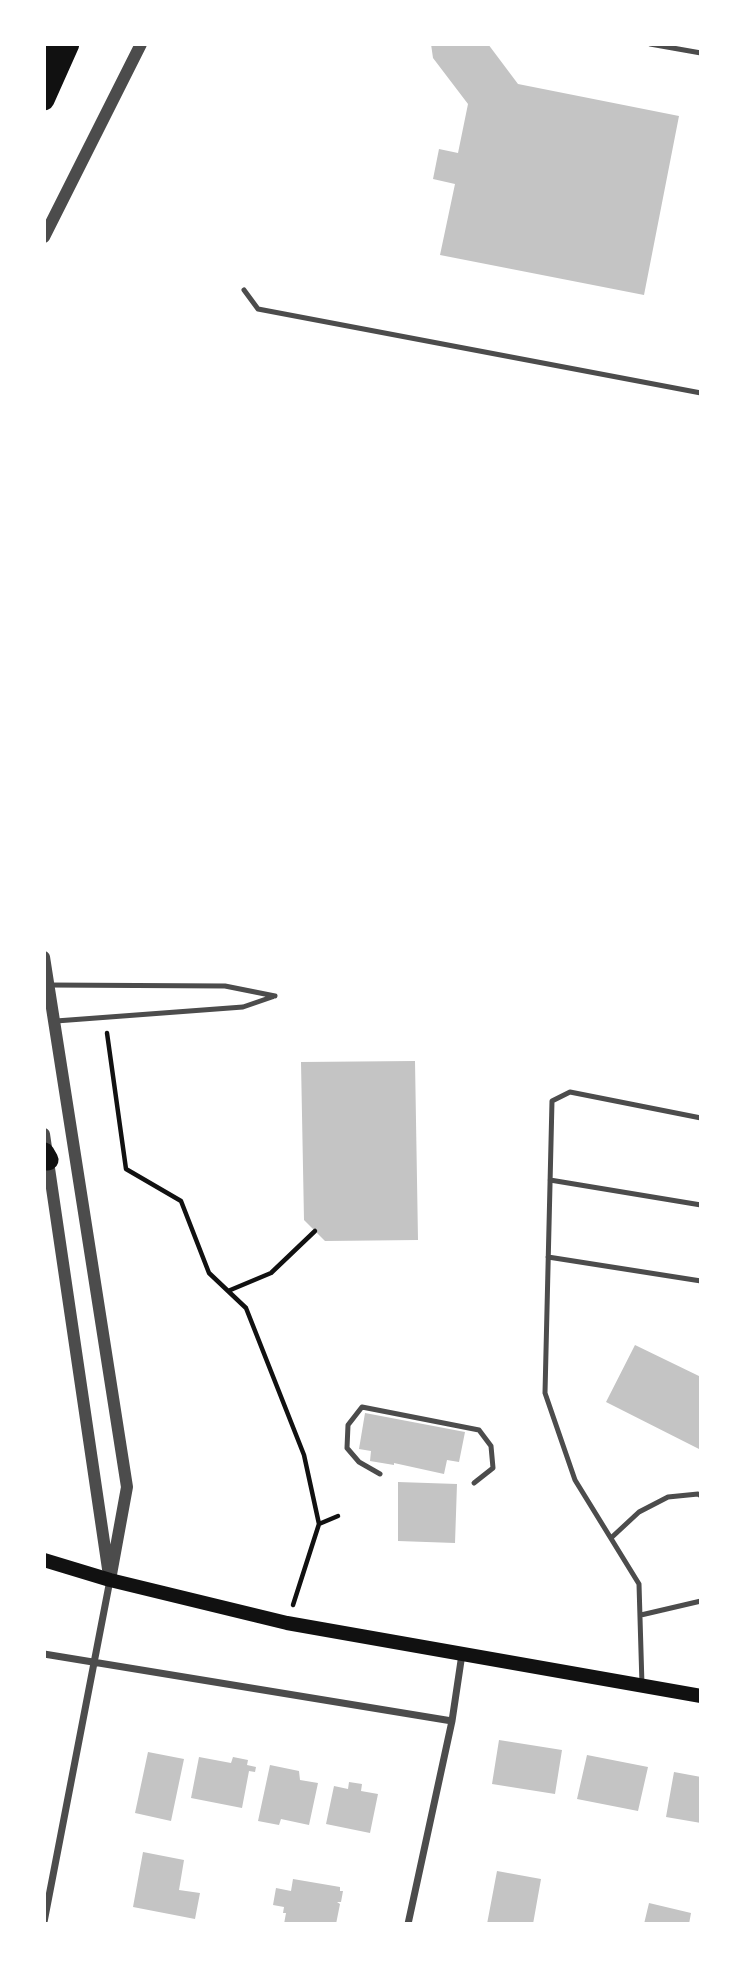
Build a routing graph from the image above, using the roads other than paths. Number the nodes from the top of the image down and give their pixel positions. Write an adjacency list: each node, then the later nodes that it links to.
1 (52, 44): 6 (highway)
2 (69, 44): 7 (highway)
3 (141, 44): 8 (street)
4 (650, 44): 5 (lane)
5 (701, 53)
6 (44, 60)
7 (44, 100)
8 (44, 237)
9 (244, 290): 10 (lane)
10 (701, 393)
11 (44, 957): 12 (street)
12 (46, 985): 13 (street); 13 (lane)
13 (49, 1021): 26 (street)
14 (701, 1118): 17 (lane)
15 (44, 1134): 16 (street)
16 (46, 1156): 26 (street)
17 (550, 1180): 18 (lane); 19 (lane)
18 (701, 1205)
19 (548, 1257): 20 (lane); 24 (lane)
20 (701, 1282)
21 (380, 1474): 22 (lane)
22 (474, 1483)
23 (701, 1496): 24 (lane)
24 (611, 1538): 28 (lane)
25 (44, 1560): 26 (main road)
26 (110, 1580): 29 (main road); 31 (street)
27 (701, 1601): 28 (lane)
28 (640, 1615): 32 (lane)
29 (462, 1653): 32 (main road); 34 (street)
30 (44, 1654): 31 (street)
31 (94, 1662): 34 (street); 35 (street)
32 (642, 1685): 33 (main road)
33 (701, 1696)
34 (452, 1721): 36 (street)
35 (44, 1922)
36 (408, 1924)

